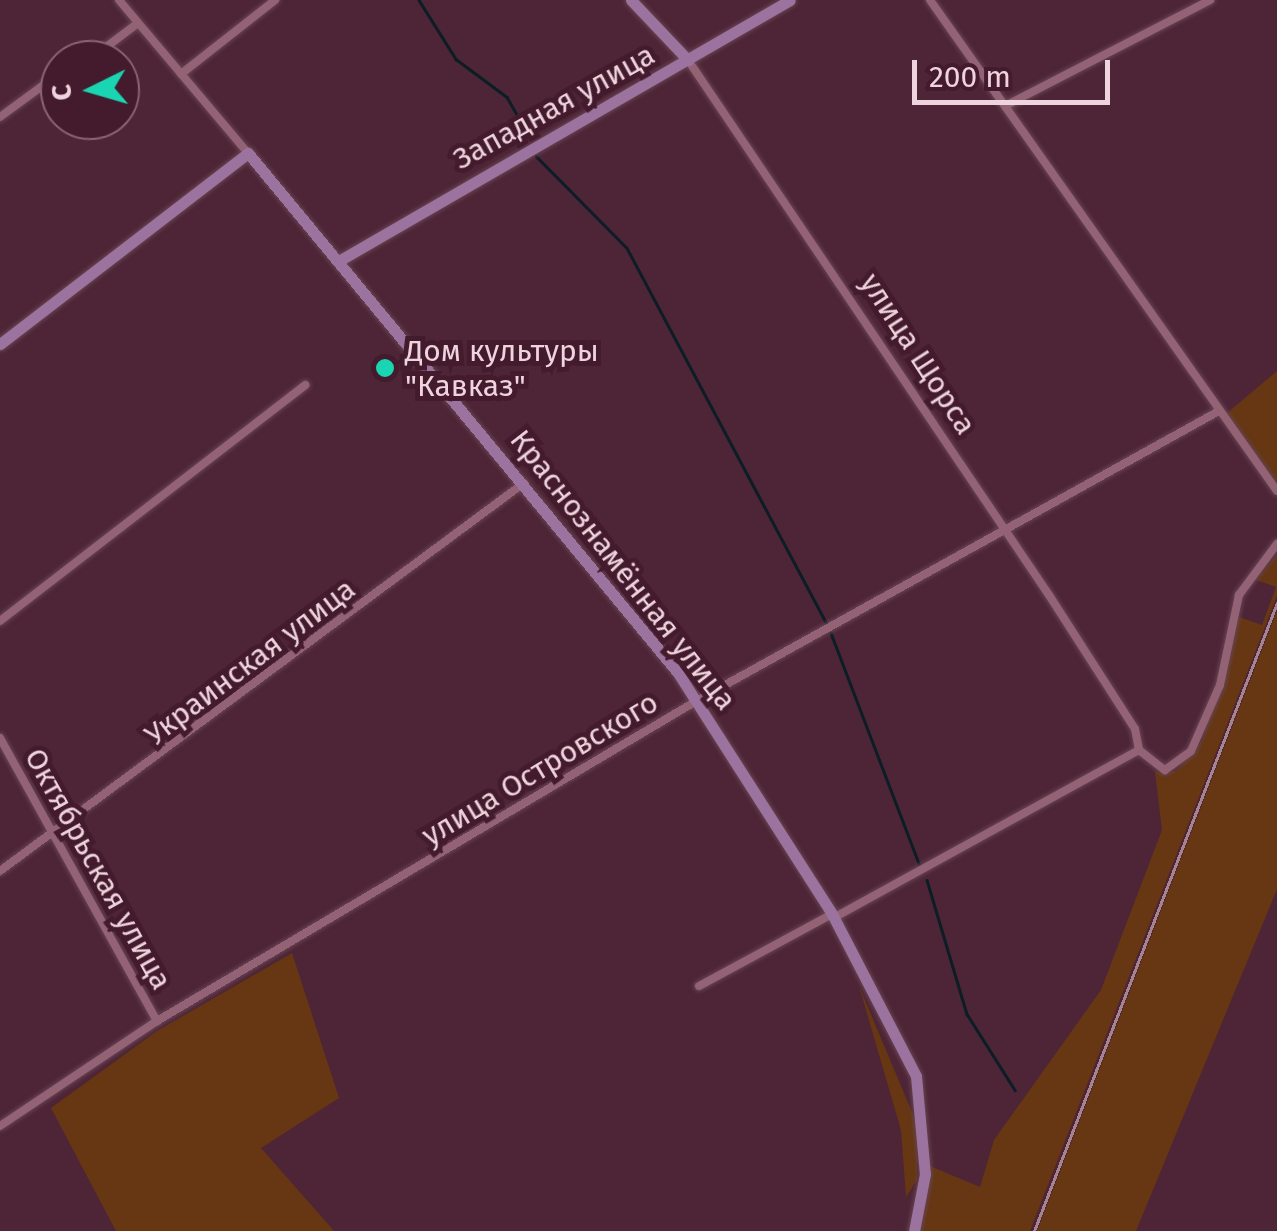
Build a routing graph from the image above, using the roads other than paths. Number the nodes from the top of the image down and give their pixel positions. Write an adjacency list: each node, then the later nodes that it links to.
1 (119, 0): 7 (street, Краснознамённая улица)
2 (275, 0): 10 (street)
3 (631, 0): 9 (main road, улица Щорса)
4 (790, 0): 9 (main road, Западная улица)
5 (930, 0): 12 (street)
6 (1210, 0): 12 (street)
7 (138, 23): 8 (street); 10 (street, Краснознамённая улица)
8 (116, 40)
9 (688, 60): 15 (main road, Западная улица); 21 (street, улица Щорса)
10 (182, 74): 14 (street, Краснознамённая улица)
11 (40, 88): 13 (street)
12 (1005, 106): 18 (street)
13 (0, 117)
14 (248, 154): 15 (main road, Краснознамённая улица); 16 (main road)
15 (342, 259): 19 (main road, Краснознамённая улица)
16 (0, 344)
17 (305, 385): 23 (street)
18 (1219, 411): 20 (street); 21 (street, улица Островского)
19 (524, 483): 24 (main road, Краснознамённая улица); 27 (street, Украинская улица)
20 (1277, 490)
21 (1001, 528): 24 (street, улица Островского); 26 (street, улица Щорса)
22 (1277, 544): 26 (street)
23 (0, 622)
24 (698, 700): 29 (main road, Краснознамённая улица); 31 (street, улица Островского)
25 (0, 738): 27 (street, Октябрьская улица)
26 (1139, 750): 29 (street)
27 (54, 832): 28 (street, Украинская улица); 31 (street, Октябрьская улица)
28 (0, 871)
29 (834, 916): 30 (street); 33 (main road, Краснознамённая улица)
30 (699, 986)
31 (157, 1022): 32 (street, улица Островского)
32 (0, 1126)
33 (914, 1231)

